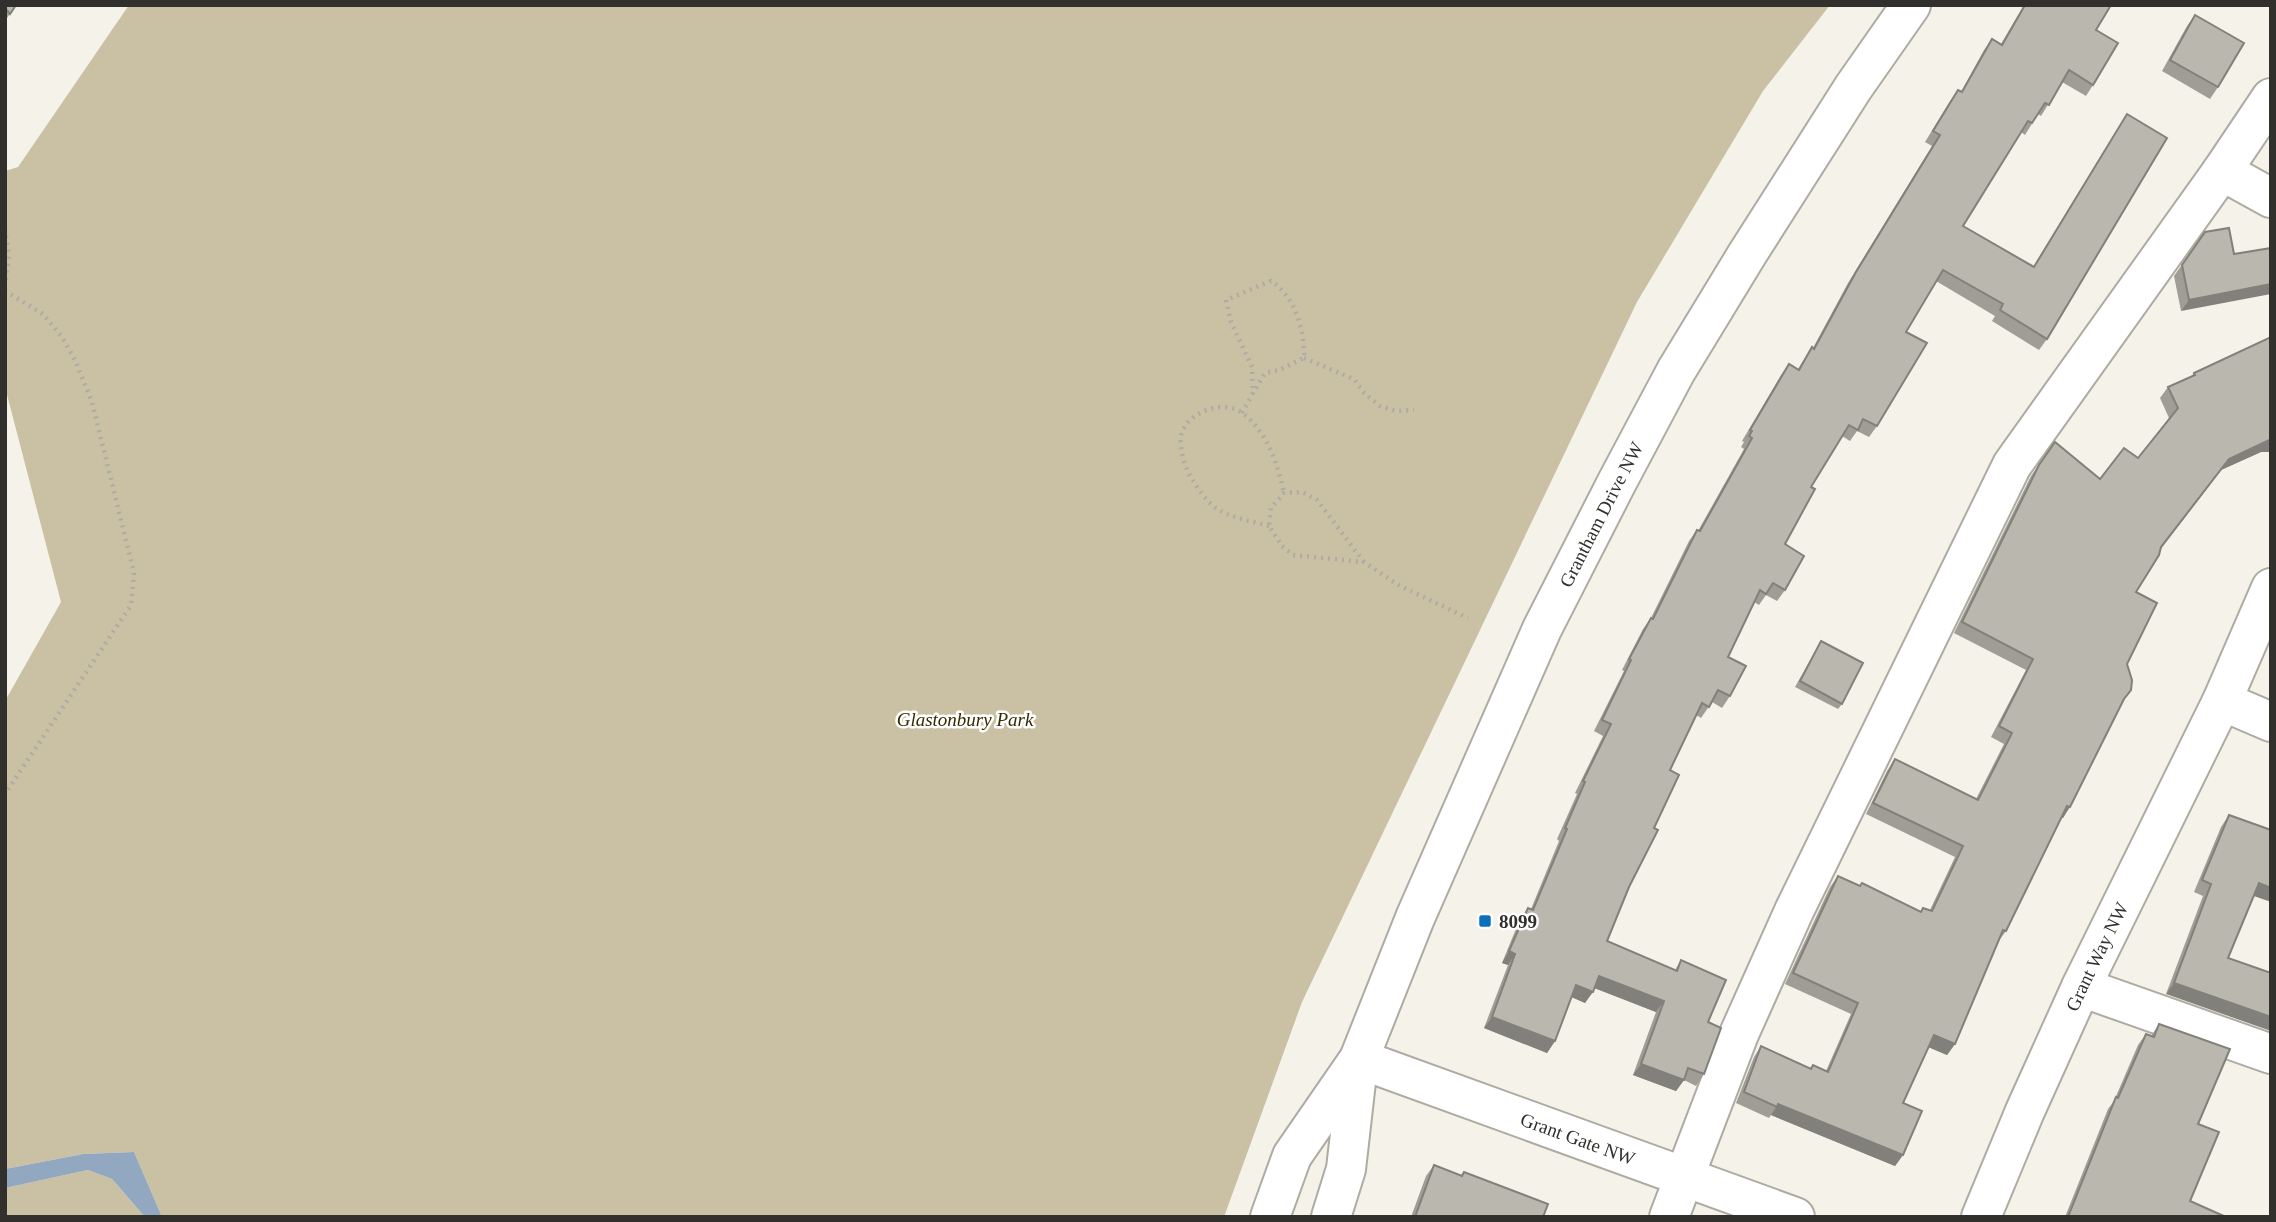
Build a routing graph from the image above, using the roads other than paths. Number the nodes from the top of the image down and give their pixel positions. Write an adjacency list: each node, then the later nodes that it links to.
1 (1911, 5): 10 (street, Grantham Drive NW)
2 (2271, 98): 3 (street)
3 (2222, 171): 4 (street); 11 (street)
4 (2271, 198)
5 (2271, 588): 6 (street, Grant Way NW)
6 (2222, 701): 7 (street); 8 (street, Grant Way NW)
7 (2271, 722)
8 (2081, 986): 9 (street); 16 (street, Grant Way NW)
9 (2271, 1054)
10 (1359, 1059): 11 (street, Grant Gate NW); 12 (street, Grantham Drive NW); 13 (street, Grantham Drive NW)
11 (1684, 1176): 14 (street); 15 (street, Grant Gate NW)
12 (1270, 1217)
13 (1331, 1217)
14 (1669, 1217)
15 (1796, 1217)
16 (1981, 1217)

